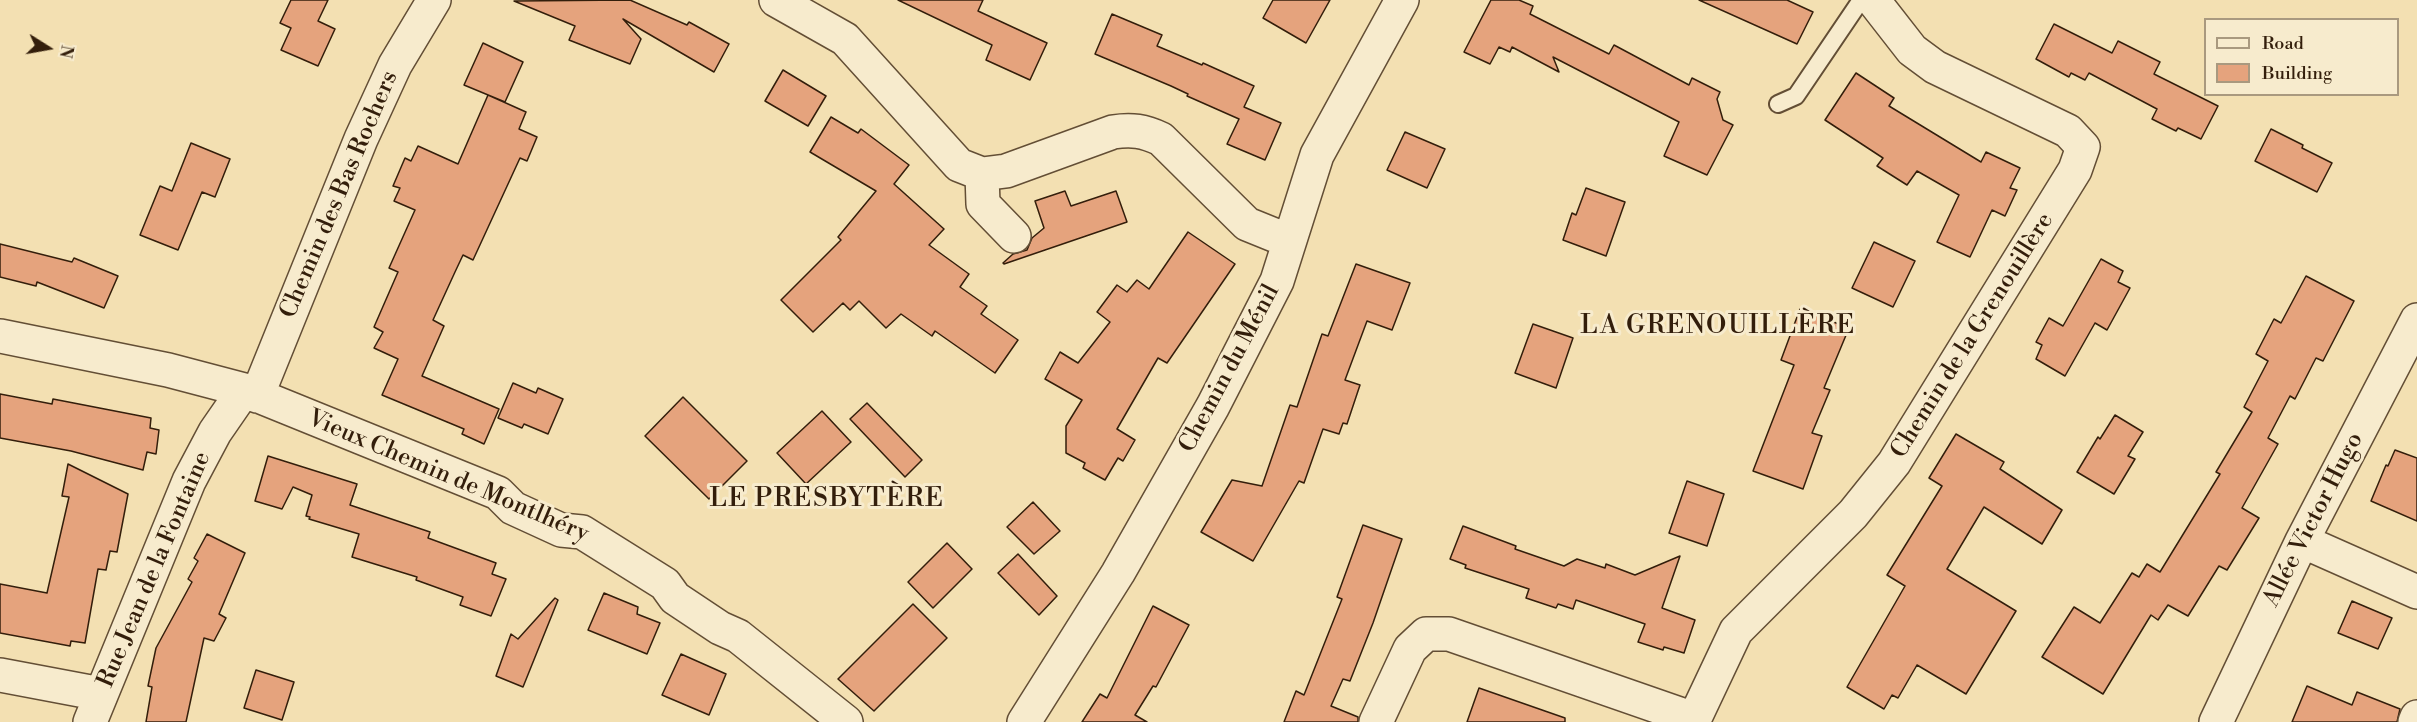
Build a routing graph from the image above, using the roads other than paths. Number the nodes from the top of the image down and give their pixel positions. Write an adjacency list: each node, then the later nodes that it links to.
1 (434, 0): 12 (street, Chemin des Bas Rochers)
2 (776, 0): 7 (street)
3 (1402, 0): 9 (street, Chemin du Ménil)
4 (1861, 0): 6 (lane)
5 (1873, 0): 18 (street, Chemin de la Grenouillère)
6 (1778, 104)
7 (982, 174): 8 (street); 9 (street)
8 (1014, 236)
9 (1289, 241): 20 (street, Chemin du Ménil)
10 (2417, 320): 13 (street, Allée Victor Hugo)
11 (0, 336): 12 (street, Vieux Chemin de Montlhéry)
12 (250, 393): 16 (street, Rue Jean de la Fontaine); 19 (street, Vieux Chemin de Montlhéry)
13 (2302, 541): 14 (street); 22 (street, Allée Victor Hugo)
14 (2417, 592)
15 (0, 675): 16 (street)
16 (96, 708)
17 (2417, 717): 23 (street)
18 (1694, 720): 21 (street)
19 (846, 722)
20 (1024, 722)
21 (1376, 722)
22 (2217, 722)
23 (2415, 722)

